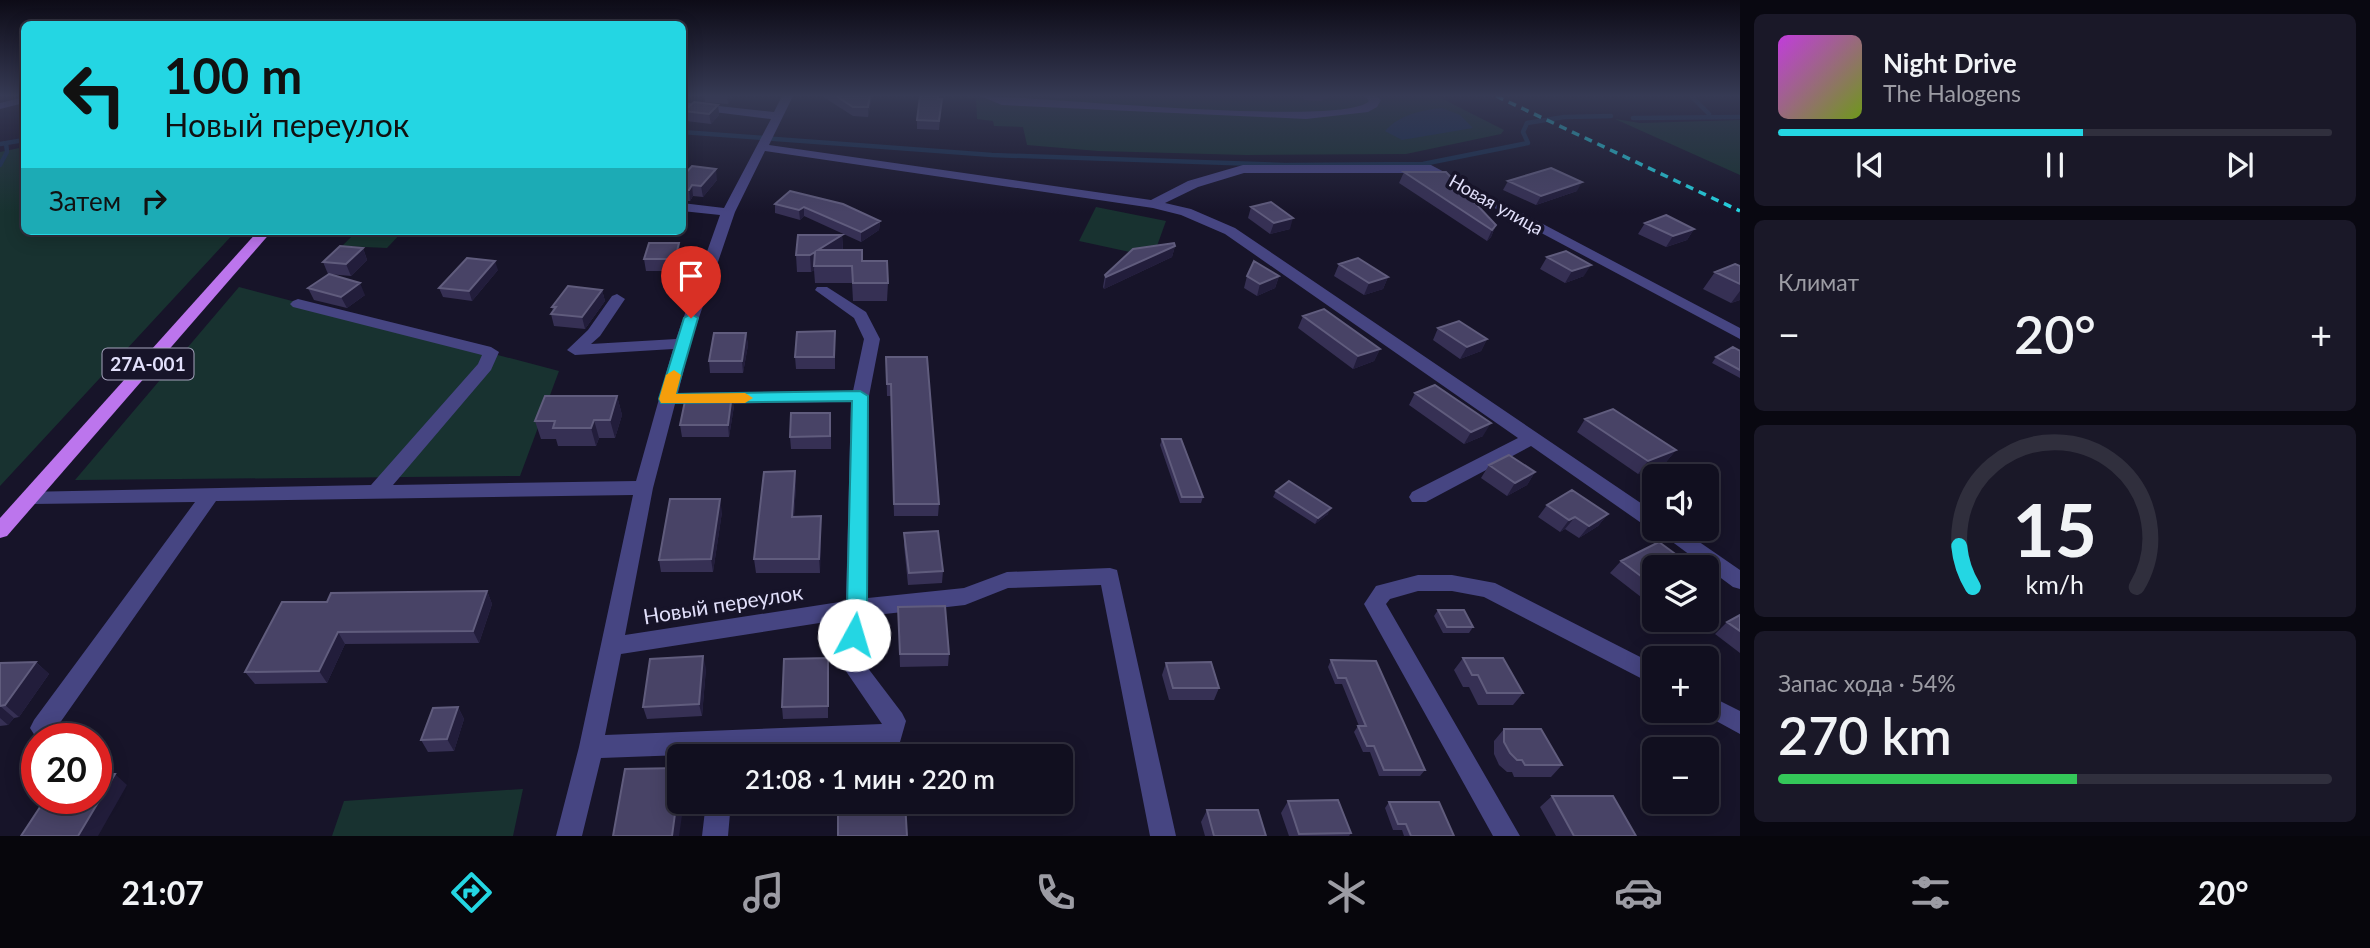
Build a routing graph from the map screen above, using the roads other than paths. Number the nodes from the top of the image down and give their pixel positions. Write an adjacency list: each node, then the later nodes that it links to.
1 (768, 135): 2 (street)
2 (761, 147): 3 (street); 5 (street)
3 (1153, 204): 10 (street, Новая улица); 14 (street)
4 (686, 207): 5 (street)
5 (728, 212): 11 (street)
6 (261, 235): 18 (main road, 27А-001)
7 (822, 290): 12 (street)
8 (617, 299): 11 (street)
9 (298, 304): 16 (street)
10 (1740, 334)
11 (682, 344): 13 (street)
12 (860, 396): 13 (street); 24 (street)
13 (667, 399): 15 (street)
14 (1532, 438): 19 (street); 20 (street)
15 (644, 488): 16 (street); 25 (street)
16 (376, 492): 17 (street)
17 (210, 495): 18 (street); 28 (street)
18 (31, 497): 21 (main road, 27А-001)
19 (1419, 497)
20 (1642, 514)
21 (0, 531)
22 (1683, 541): 23 (street)
23 (1740, 581)
24 (857, 608): 25 (street, Новый переулок); 30 (street); 36 (street, Новый переулок)
25 (611, 646): 31 (street)
26 (1642, 669): 37 (street)
27 (1719, 711): 29 (street)
28 (46, 723)
29 (1740, 723)
30 (785, 744)
31 (591, 747): 32 (street); 34 (street)
32 (667, 748)
33 (718, 814): 35 (street)
34 (569, 836)
35 (715, 836)
36 (1163, 836)
37 (1507, 836)

